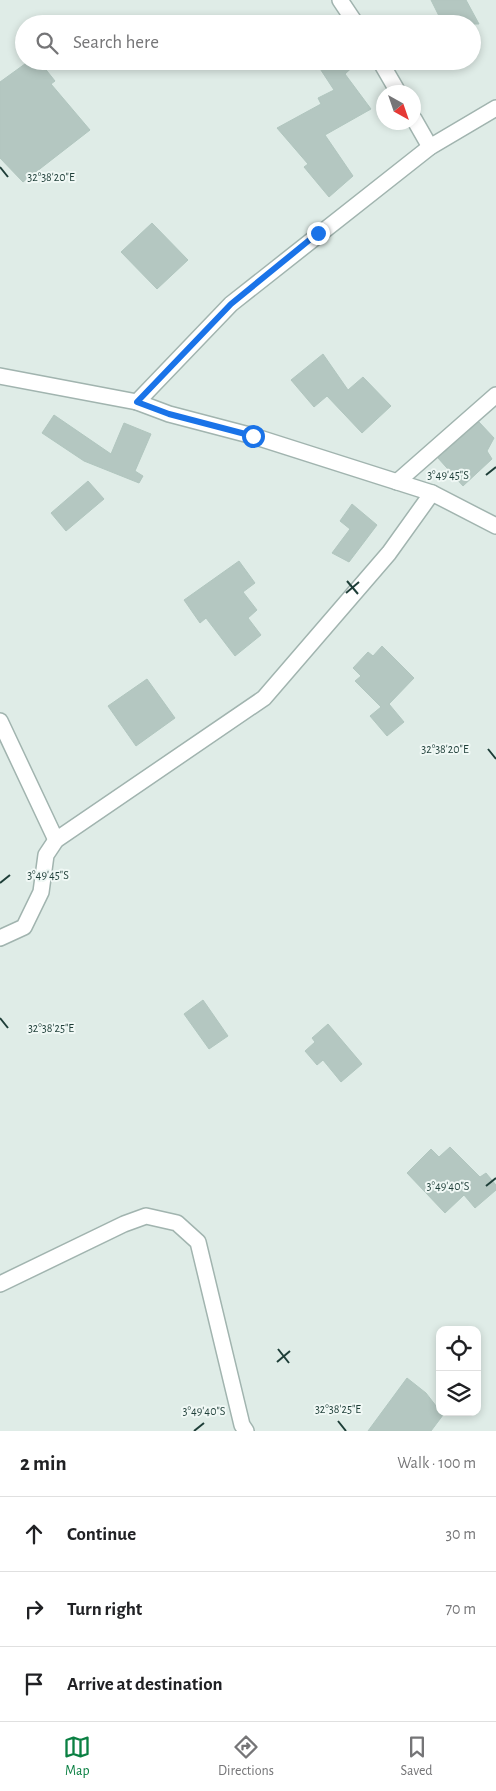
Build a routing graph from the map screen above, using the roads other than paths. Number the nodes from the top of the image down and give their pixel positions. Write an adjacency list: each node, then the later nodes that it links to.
1 (340, 0): 2 (street)
2 (350, 15)
3 (385, 70): 4 (street)
4 (394, 85)
5 (496, 108): 7 (street)
6 (420, 130): 7 (street)
7 (430, 148): 10 (street)
8 (0, 376): 10 (street)
9 (496, 395): 11 (street)
10 (137, 402): 11 (street)
11 (397, 482): 12 (street)
12 (432, 493): 13 (street); 15 (street)
13 (496, 526)
14 (0, 721): 15 (street)
15 (56, 840): 16 (street)
16 (0, 938)
17 (0, 1284): 18 (street)
18 (246, 1431)

